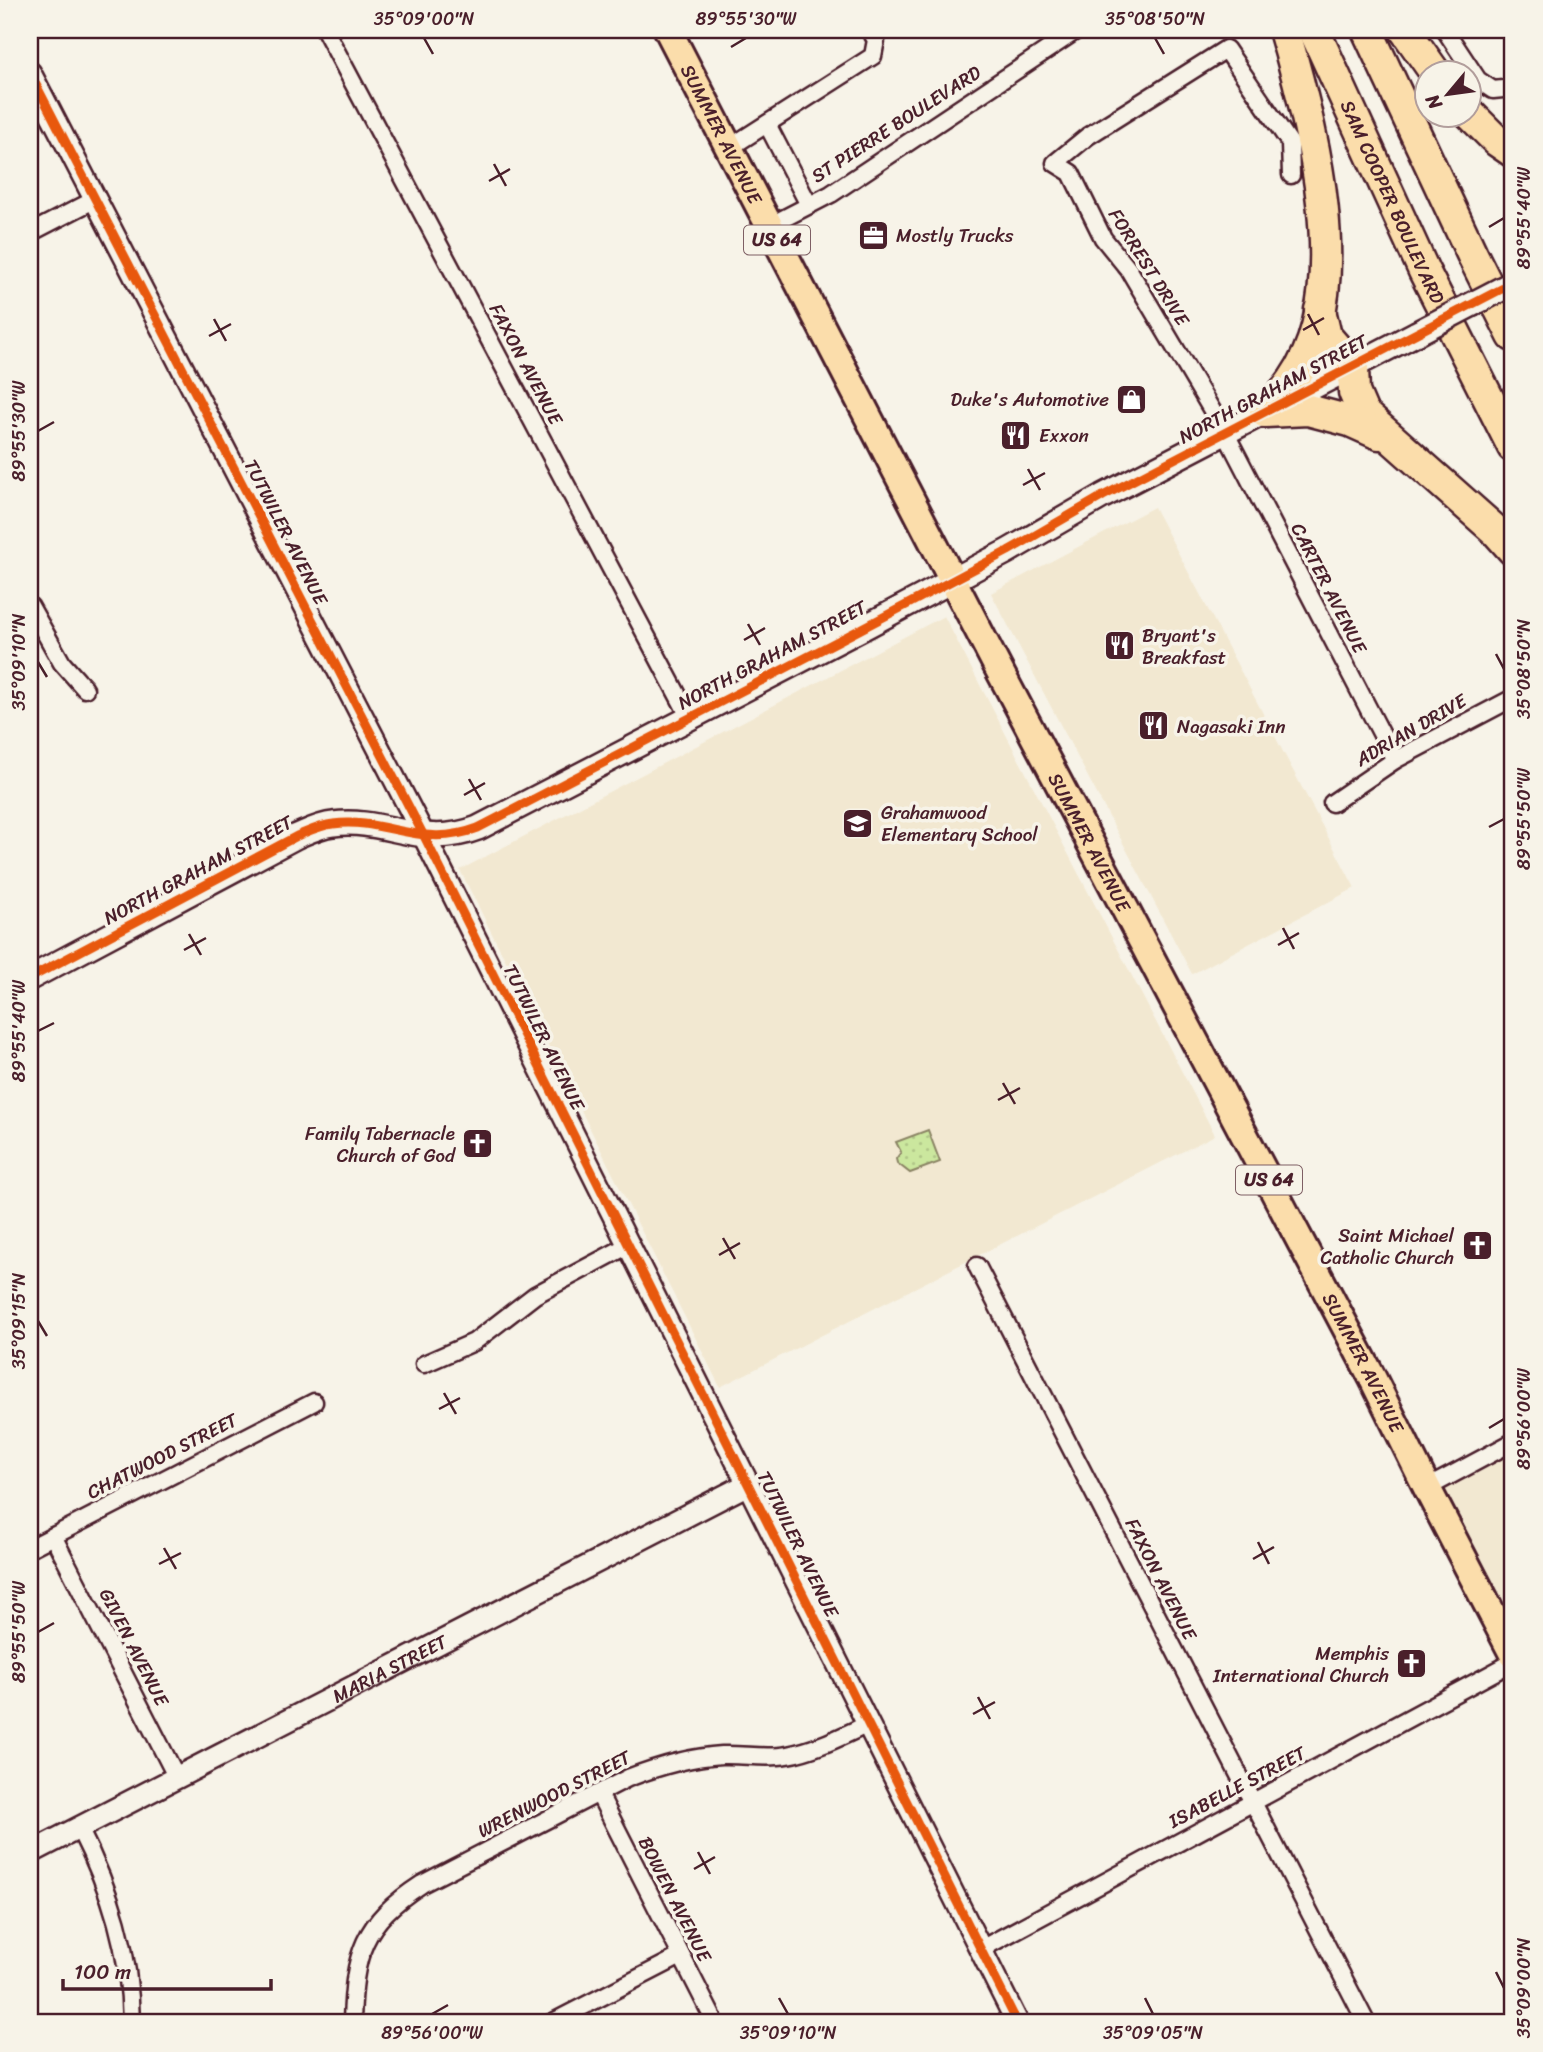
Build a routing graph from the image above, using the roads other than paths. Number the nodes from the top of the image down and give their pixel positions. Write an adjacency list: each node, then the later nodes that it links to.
1 (325, 30): 35 (street, FAXON AVENUE)
2 (668, 30): 15 (main road, SUMMER AVENUE / US 64)
3 (870, 30): 13 (street)
4 (1077, 30): 19 (street, ST PIERRE BOULEVARD)
5 (1284, 30): 23 (highway)
6 (1314, 30): 29 (highway, SAM COOPER BOULEVARD)
7 (1367, 30): 24 (highway)
8 (1405, 30): 10 (highway)
9 (1445, 30): 12 (street)
10 (1426, 60)
11 (30, 73): 18 (street, TUTWILER AVENUE)
12 (1513, 88)
13 (767, 124): 15 (street); 19 (street)
14 (1484, 128): 16 (highway)
15 (729, 148): 20 (main road, SUMMER AVENUE / US 64)
16 (1513, 152)
17 (1291, 174): 27 (street, FORREST DRIVE)
18 (94, 200): 21 (street); 38 (street, TUTWILER AVENUE)
19 (809, 205): 20 (street, ST PIERRE BOULEVARD)
20 (769, 226): 31 (main road, SUMMER AVENUE / US 64)
21 (30, 233)
22 (1513, 283): 25 (main road, NORTH GRAHAM STREET, bridge)
23 (1320, 310): 25 (highway); 26 (highway)
24 (1513, 336)
25 (1353, 367): 26 (main road, NORTH GRAHAM STREET); 28 (highway)
26 (1265, 412): 27 (main road, NORTH GRAHAM STREET); 28 (highway)
27 (1226, 434): 31 (main road, NORTH GRAHAM STREET); 36 (street, CARTER AVENUE)
28 (1392, 439): 30 (highway)
29 (1513, 447)
30 (1513, 550)
31 (953, 580): 35 (main road, NORTH GRAHAM STREET); 46 (main road, SUMMER AVENUE / US 64)
32 (30, 606): 33 (street)
33 (85, 689)
34 (1513, 698): 36 (street, ADRIAN DRIVE)
35 (690, 718): 38 (main road, NORTH GRAHAM STREET)
36 (1395, 760): 37 (street, ADRIAN DRIVE)
37 (1332, 803)
38 (424, 836): 39 (main road, NORTH GRAHAM STREET); 40 (street, TUTWILER AVENUE)
39 (30, 978)
40 (627, 1246): 42 (street); 45 (street, TUTWILER AVENUE)
41 (976, 1266): 54 (street, FAXON AVENUE)
42 (424, 1364)
43 (314, 1402): 47 (street, CHATWOOD STREET)
44 (1513, 1442): 46 (street)
45 (748, 1484): 51 (street, TUTWILER AVENUE); 52 (street, MARIA STREET)
46 (1427, 1488): 49 (main road, SUMMER AVENUE / US 64)
47 (53, 1536): 48 (street, CHATWOOD STREET); 52 (street, GIVEN AVENUE)
48 (30, 1548)
49 (1513, 1654)
50 (1513, 1662): 54 (street, ISABELLE STREET)
51 (868, 1724): 53 (street, WRENWOOD STREET); 57 (street, TUTWILER AVENUE)
52 (177, 1778): 55 (street, MARIA STREET)
53 (599, 1794): 58 (street, BOWEN AVENUE); 60 (street, WRENWOOD STREET)
54 (1252, 1802): 57 (street, ISABELLE STREET); 64 (street, FAXON AVENUE)
55 (79, 1828): 56 (street, MARIA STREET); 59 (street)
56 (30, 1853)
57 (981, 1949): 63 (street, TUTWILER AVENUE)
58 (681, 1956): 61 (street); 62 (street, BOWEN AVENUE)
59 (131, 2022)
60 (352, 2022)
61 (553, 2022)
62 (715, 2022)
63 (1017, 2022)
64 (1366, 2022)

